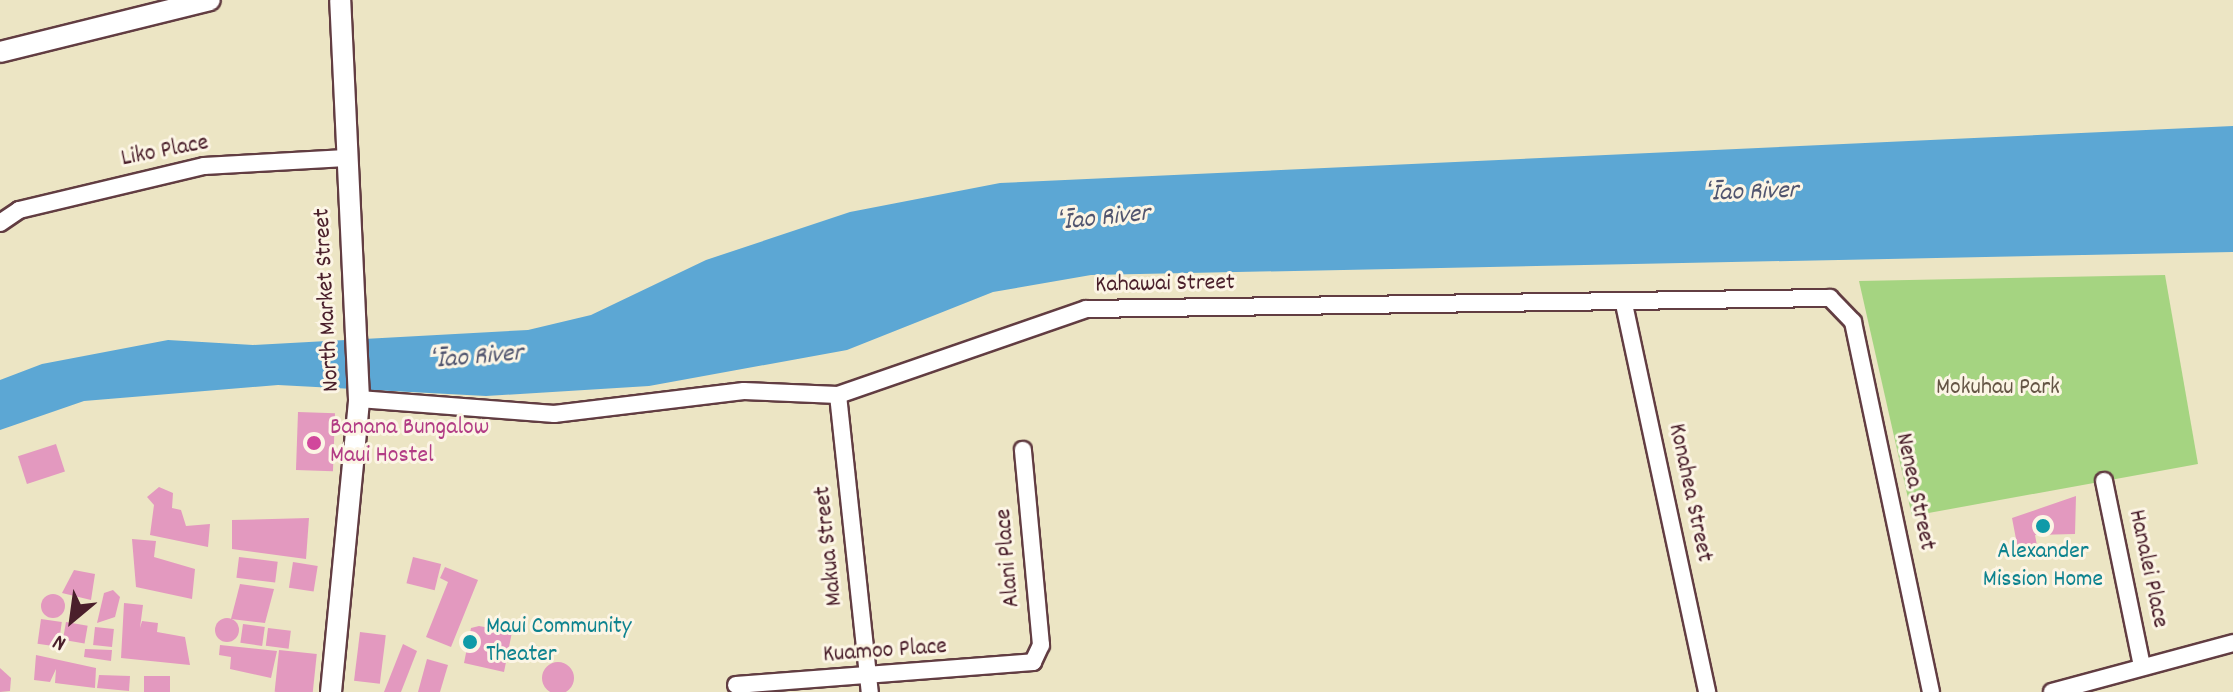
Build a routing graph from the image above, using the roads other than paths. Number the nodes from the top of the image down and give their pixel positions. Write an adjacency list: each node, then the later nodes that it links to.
1 (210, 0): 3 (street)
2 (340, 0): 4 (street, North Market Street)
3 (0, 52)
4 (346, 158): 5 (street, Liko Place); 9 (street, North Market Street)
5 (0, 223)
6 (1624, 304): 7 (street, Kahawai Street); 8 (street, Kahawai Street); 18 (street, Konahea Street)
7 (1842, 304): 19 (street, Nenea Street)
8 (838, 395): 9 (street, Kahawai Street); 16 (street, Makua Street)
9 (359, 399): 17 (street, North Market Street)
10 (1023, 450): 13 (street, Alani Place)
11 (2104, 481): 14 (street, Hanalei Place)
12 (2233, 643): 14 (street)
13 (1035, 660): 16 (street, Kuamoo Place)
14 (2142, 666): 20 (street)
15 (736, 685): 16 (street, Kuamoo Place)
16 (869, 685)
17 (331, 692)
18 (1707, 692)
19 (1931, 692)
20 (2052, 692)

